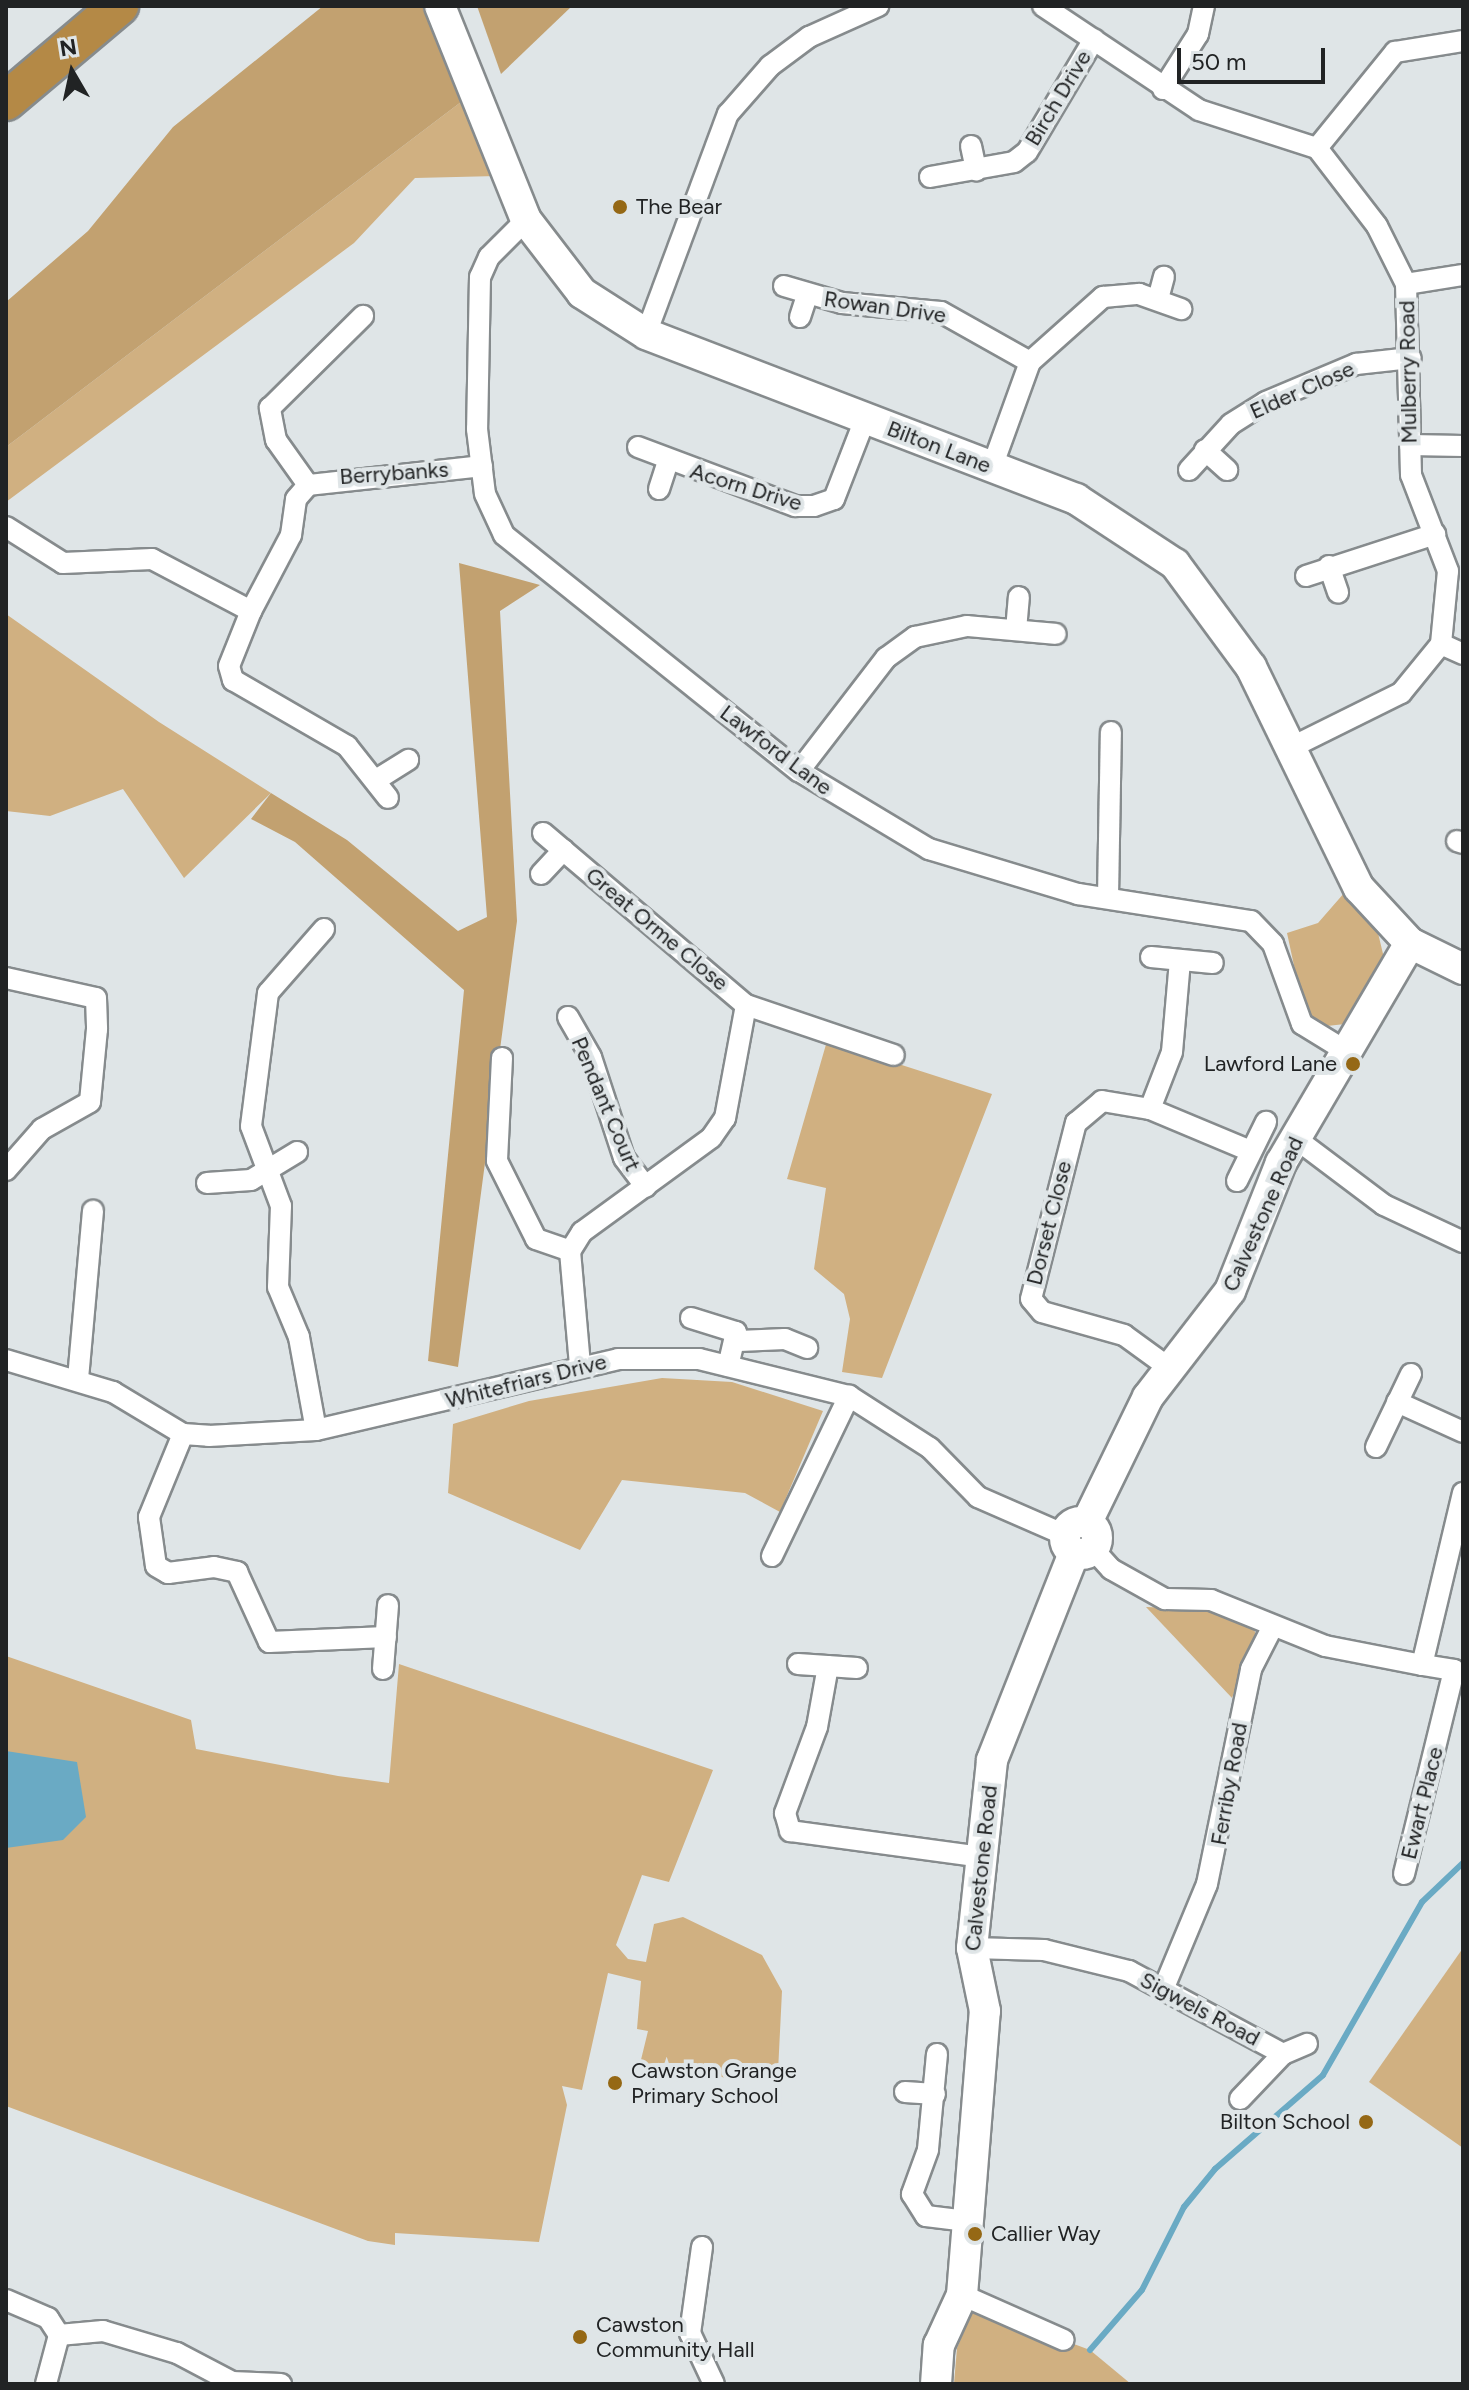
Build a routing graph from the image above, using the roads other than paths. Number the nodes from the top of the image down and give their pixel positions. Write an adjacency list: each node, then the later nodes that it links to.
1 (119, 6): 9 (highway)
2 (440, 6): 14 (street, Bilton Lane)
3 (878, 6): 24 (street)
4 (1043, 6): 6 (street)
5 (1204, 6): 8 (street)
6 (1094, 39): 8 (street); 12 (street, Birch Drive)
7 (1463, 41): 11 (street)
8 (1163, 89): 11 (street)
9 (6, 101)
10 (971, 146): 12 (street)
11 (1317, 148): 17 (street, Mulberry Road)
12 (976, 170): 13 (street, Birch Drive)
13 (930, 177)
14 (526, 220): 24 (street, Bilton Lane); 33 (street, Lawford Lane)
15 (1463, 275): 17 (street)
16 (1164, 277): 20 (street)
17 (1406, 284): 25 (street, Mulberry Road)
18 (784, 286): 19 (street, Rowan Drive)
19 (807, 296): 23 (street, Rowan Drive); 26 (street, Rowan Drive)
20 (1158, 299): 21 (street); 26 (street)
21 (1181, 309)
22 (363, 316): 37 (street, Berrybanks)
23 (800, 317)
24 (646, 334): 27 (street, Bilton Lane)
25 (1411, 358): 28 (street, Mulberry Road); 31 (street, Elder Close)
26 (1030, 362): 34 (street)
27 (865, 419): 32 (street, Acorn Drive); 34 (street, Bilton Lane)
28 (1410, 445): 29 (street); 40 (street, Mulberry Road)
29 (1463, 446)
30 (638, 447): 32 (street, Acorn Drive)
31 (1205, 450): 35 (street, Elder Close); 36 (street)
32 (668, 462): 38 (street, Acorn Drive)
33 (482, 466): 37 (street, Berrybanks); 53 (street, Lawford Lane)
34 (992, 467): 51 (street, Bilton Lane)
35 (1189, 470)
36 (1227, 470)
37 (308, 485): 45 (street, Berrybanks)
38 (659, 489)
39 (7, 529): 45 (street)
40 (1435, 534): 41 (street); 48 (street, Mulberry Road)
41 (1329, 566): 42 (street); 43 (street)
42 (1306, 576)
43 (1338, 592)
44 (1019, 597): 46 (street)
45 (251, 611): 54 (street, Berrybanks)
46 (1016, 630): 47 (street); 53 (street)
47 (1056, 634)
48 (1441, 644): 49 (street); 51 (street)
49 (1463, 654)
50 (1111, 732): 59 (street)
51 (1290, 748): 61 (street, Bilton Lane)
52 (408, 760): 54 (street)
53 (799, 771): 59 (street, Lawford Lane)
54 (376, 780): 55 (street, Berrybanks)
55 (388, 798)
56 (543, 833): 57 (street, Great Orme Close)
57 (563, 850): 58 (street); 67 (street, Great Orme Close)
58 (541, 874)
59 (1108, 897): 69 (street, Lawford Lane)
60 (324, 929): 78 (street)
61 (1410, 943): 65 (street); 69 (street, Calvestone Road)
62 (1151, 957): 63 (street)
63 (1180, 960): 64 (street); 72 (street)
64 (1213, 963)
65 (1463, 969)
66 (6, 978): 77 (street)
67 (746, 1005): 70 (street); 81 (street, Great Orme Close)
68 (568, 1017): 81 (street, Pendant Court)
69 (1346, 1051): 74 (street, Calvestone Road)
70 (894, 1055)
71 (502, 1058): 84 (street)
72 (1150, 1109): 75 (street, Dorset Close); 91 (street, Dorset Close)
73 (1266, 1122): 75 (street)
74 (1295, 1138): 83 (street); 91 (street, Calvestone Road)
75 (1248, 1150): 79 (street)
76 (297, 1152): 78 (street)
77 (6, 1170)
78 (266, 1170): 80 (street); 96 (street)
79 (1237, 1181)
80 (207, 1183)
81 (646, 1187): 84 (street, Great Orme Close)
82 (93, 1211): 93 (street)
83 (1463, 1242)
84 (570, 1251): 89 (street)
85 (691, 1318): 86 (street)
86 (739, 1341): 87 (street); 90 (street)
87 (807, 1348)
88 (6, 1360): 93 (street, Whitefriars Drive)
89 (580, 1366): 90 (street, Whitefriars Drive); 96 (street, Whitefriars Drive)
90 (728, 1366): 94 (street, Whitefriars Drive)
91 (1168, 1367): 101 (street, Calvestone Road)
92 (1411, 1374): 95 (street)
93 (78, 1379): 98 (street, Whitefriars Drive)
94 (849, 1396): 101 (street, Whitefriars Drive); 102 (street)
95 (1397, 1402): 97 (street); 99 (street)
96 (316, 1430): 98 (street, Whitefriars Drive)
97 (1463, 1432)
98 (183, 1434): 105 (street)
99 (1376, 1447)
100 (1463, 1493): 107 (street)
101 (1080, 1539): 104 (street, Whitefriars Drive); 111 (street, Calvestone Road)
102 (772, 1556)
103 (388, 1605): 105 (street)
104 (1273, 1626): 107 (street, Whitefriars Drive); 114 (street, Ferriby Road)
105 (386, 1637): 110 (street)
106 (798, 1664): 108 (street)
107 (1422, 1665): 112 (street, Ewart Place)
108 (828, 1666): 109 (street); 111 (street)
109 (857, 1668)
110 (383, 1669)
111 (982, 1857): 113 (street, Calvestone Road)
112 (1404, 1874)
113 (972, 1948): 114 (street, Sigwels Road); 121 (street, Calvestone Road)
114 (1165, 1985): 117 (street, Sigwels Road)
115 (1307, 2044): 117 (street, Sigwels Road)
116 (937, 2054): 119 (street)
117 (1283, 2054): 120 (street, Sigwels Road)
118 (905, 2092): 119 (street)
119 (935, 2094): 121 (street)
120 (1240, 2099)
121 (965, 2221): 123 (street, Calvestone Road)
122 (702, 2247): 129 (street)
123 (962, 2295): 126 (street); 130 (street, Calvestone Road)
124 (6, 2300): 125 (street)
125 (59, 2335): 127 (street); 128 (street)
126 (1064, 2340)
127 (46, 2384)
128 (281, 2384)
129 (714, 2384)
130 (936, 2384)

